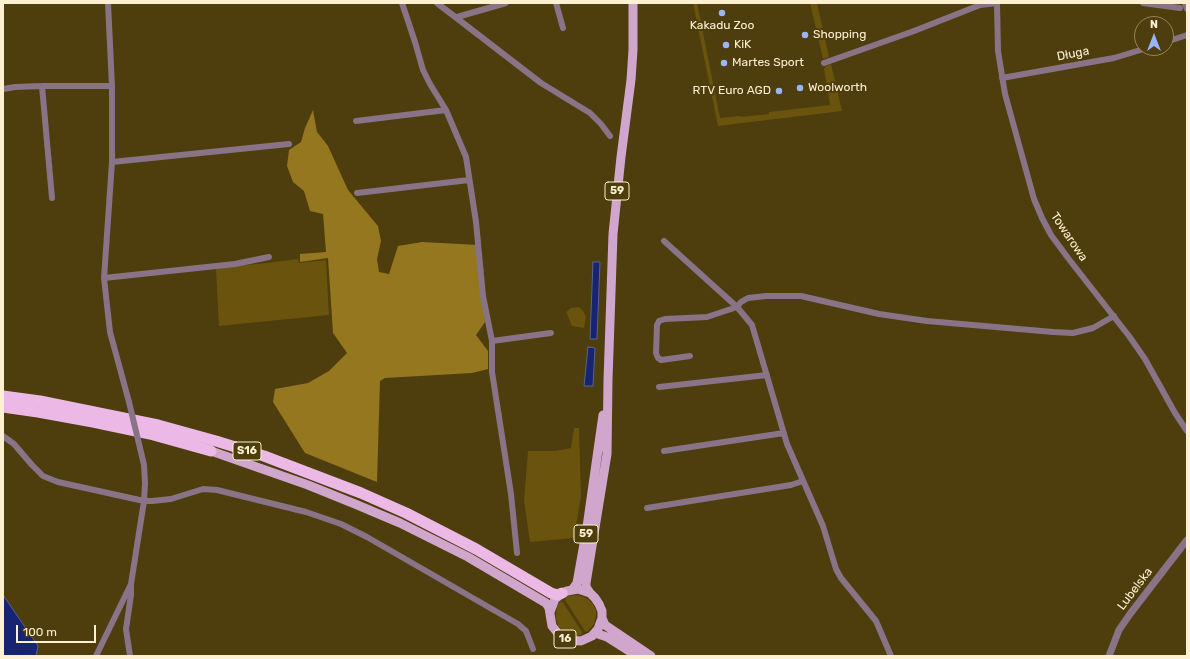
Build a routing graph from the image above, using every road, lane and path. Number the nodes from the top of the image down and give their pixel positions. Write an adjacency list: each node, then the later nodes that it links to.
1 (108, 3): 19 (street)
2 (402, 3): 21 (street)
3 (437, 3): 11 (street)
4 (506, 3): 11 (street)
5 (556, 3): 12 (street)
6 (633, 3): 38 (main road, 59)
7 (997, 3): 16 (street); 17 (street, Towarowa)
8 (1143, 3): 10 (street)
9 (1185, 3): 10 (street)
10 (1184, 9)
11 (457, 17): 23 (street)
12 (563, 28)
13 (1187, 35): 14 (street)
14 (1174, 39)
15 (1134, 52): 17 (street, Długa)
16 (824, 63)
17 (1002, 78): 33 (street, Towarowa)
18 (42, 86): 19 (street); 20 (street); 28 (street)
19 (112, 86): 25 (street)
20 (3, 89)
21 (446, 110): 22 (street); 26 (street)
22 (356, 121)
23 (610, 136)
24 (289, 144): 25 (street)
25 (112, 162): 31 (street)
26 (469, 180): 27 (street); 35 (street)
27 (356, 193)
28 (52, 198)
29 (664, 240): 32 (street)
30 (269, 257): 31 (street)
31 (104, 278): 48 (street, bridge)
32 (737, 307): 33 (street); 36 (street); 37 (street)
33 (1114, 316): 42 (street, Towarowa)
34 (551, 333): 35 (street)
35 (492, 340): 51 (street)
36 (690, 356)
37 (767, 375): 39 (street); 43 (street)
38 (608, 380): 53 (main road, 59); 54 (main road, 59)
39 (659, 387)
40 (3, 396): 53 (highway, S16)
41 (3, 407): 45 (highway, S16)
42 (1187, 431)
43 (784, 433): 46 (street); 47 (street)
44 (3, 436): 48 (street)
45 (211, 451): 55 (main road, S16)
46 (664, 451)
47 (803, 481): 49 (street); 63 (street)
48 (144, 501): 52 (street); 58 (street)
49 (647, 508)
50 (1187, 540): 64 (street, Lubelska)
51 (517, 553)
52 (131, 584): 59 (street); 60 (street)
53 (567, 592): 54 (main road); 55 (main road)
54 (590, 593): 56 (main road)
55 (550, 612): 57 (main road, 16)
56 (602, 618): 57 (main road); 62 (main road)
57 (595, 633): 61 (main road)
58 (532, 650)
59 (96, 656)
60 (130, 656)
61 (637, 656)
62 (651, 656)
63 (891, 656)
64 (1109, 656)

